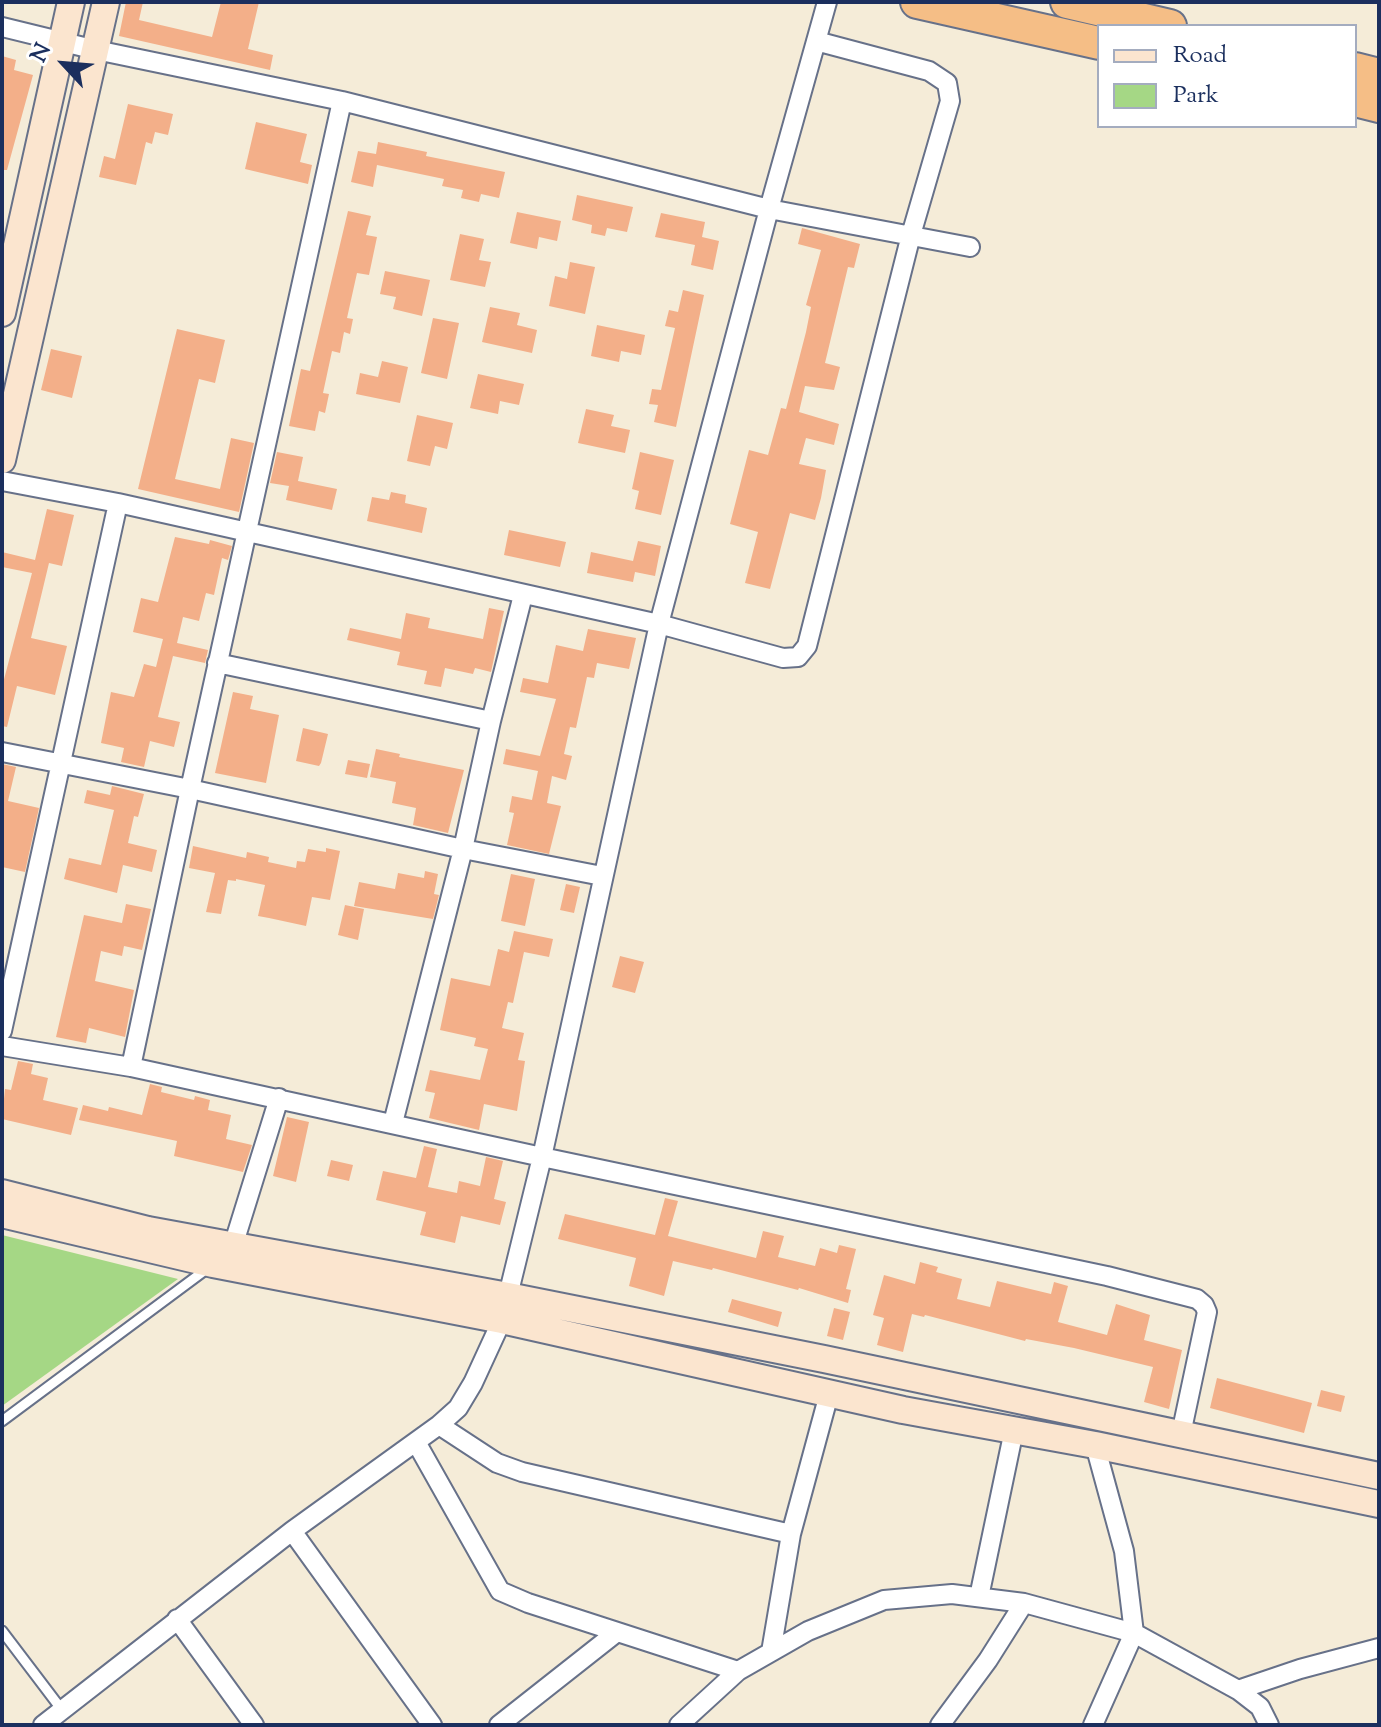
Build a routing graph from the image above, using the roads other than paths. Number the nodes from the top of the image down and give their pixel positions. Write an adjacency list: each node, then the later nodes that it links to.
1 (71, 2): 9 (main road)
2 (106, 2): 11 (main road)
3 (827, 2): 8 (street)
4 (917, 2): 10 (highway)
5 (1067, 2): 6 (highway)
6 (1161, 24)
7 (2, 27): 9 (street)
8 (816, 41): 17 (street); 18 (street)
9 (63, 42): 11 (street); 21 (main road)
10 (1097, 43)
11 (96, 50): 15 (street); 20 (main road)
12 (1357, 70): 13 (highway)
13 (1379, 75)
14 (1357, 100): 16 (highway)
15 (342, 101): 17 (street); 25 (street)
16 (1379, 106)
17 (769, 209): 18 (street); 27 (street)
18 (911, 235): 19 (street); 27 (street)
19 (970, 247)
20 (38, 294): 21 (street); 22 (main road)
21 (4, 296)
22 (2, 460)
23 (2, 481): 24 (street)
24 (118, 503): 25 (street); 31 (street)
25 (246, 532): 26 (street); 28 (street)
26 (523, 595): 27 (street); 29 (street)
27 (659, 624): 34 (street)
28 (217, 663): 29 (street); 32 (street)
29 (491, 721): 33 (street)
30 (2, 752): 31 (street)
31 (60, 766): 32 (street); 35 (street)
32 (190, 789): 33 (street); 37 (street)
33 (463, 849): 34 (street); 39 (street)
34 (602, 876): 40 (street)
35 (2, 1031)
36 (2, 1046): 37 (street)
37 (131, 1067): 38 (street)
38 (279, 1098): 39 (street); 43 (street)
39 (393, 1123): 40 (street)
40 (542, 1157): 45 (street); 50 (street)
41 (2, 1193): 43 (main road)
42 (2, 1214): 44 (main road)
43 (233, 1246): 44 (street); 45 (main road)
44 (213, 1264): 45 (main road); 47 (lane)
45 (505, 1308): 46 (main road); 48 (street); 50 (main road)
46 (829, 1394): 49 (main road); 56 (street)
47 (2, 1421)
48 (439, 1425): 51 (street); 56 (street)
49 (1014, 1430): 52 (main road); 57 (street)
50 (1181, 1434): 53 (main road)
51 (416, 1442): 55 (street); 61 (street)
52 (1095, 1445): 54 (main road); 62 (street)
53 (1379, 1476)
54 (1379, 1504)
55 (292, 1531): 59 (street); 70 (street)
56 (791, 1534): 64 (street)
57 (979, 1597): 58 (street); 64 (street)
58 (1024, 1603): 62 (street); 73 (street)
59 (177, 1619): 67 (street); 69 (street)
60 (2, 1631): 67 (lane)
61 (617, 1632): 65 (street); 71 (street)
62 (1134, 1633): 66 (street); 74 (street)
63 (1379, 1648): 66 (street)
64 (771, 1652): 65 (street)
65 (738, 1671): 72 (street)
66 (1238, 1690): 75 (street)
67 (62, 1710): 68 (street)
68 (43, 1725)
69 (254, 1725)
70 (432, 1725)
71 (499, 1725)
72 (679, 1725)
73 (940, 1725)
74 (1093, 1725)
75 (1269, 1725)

